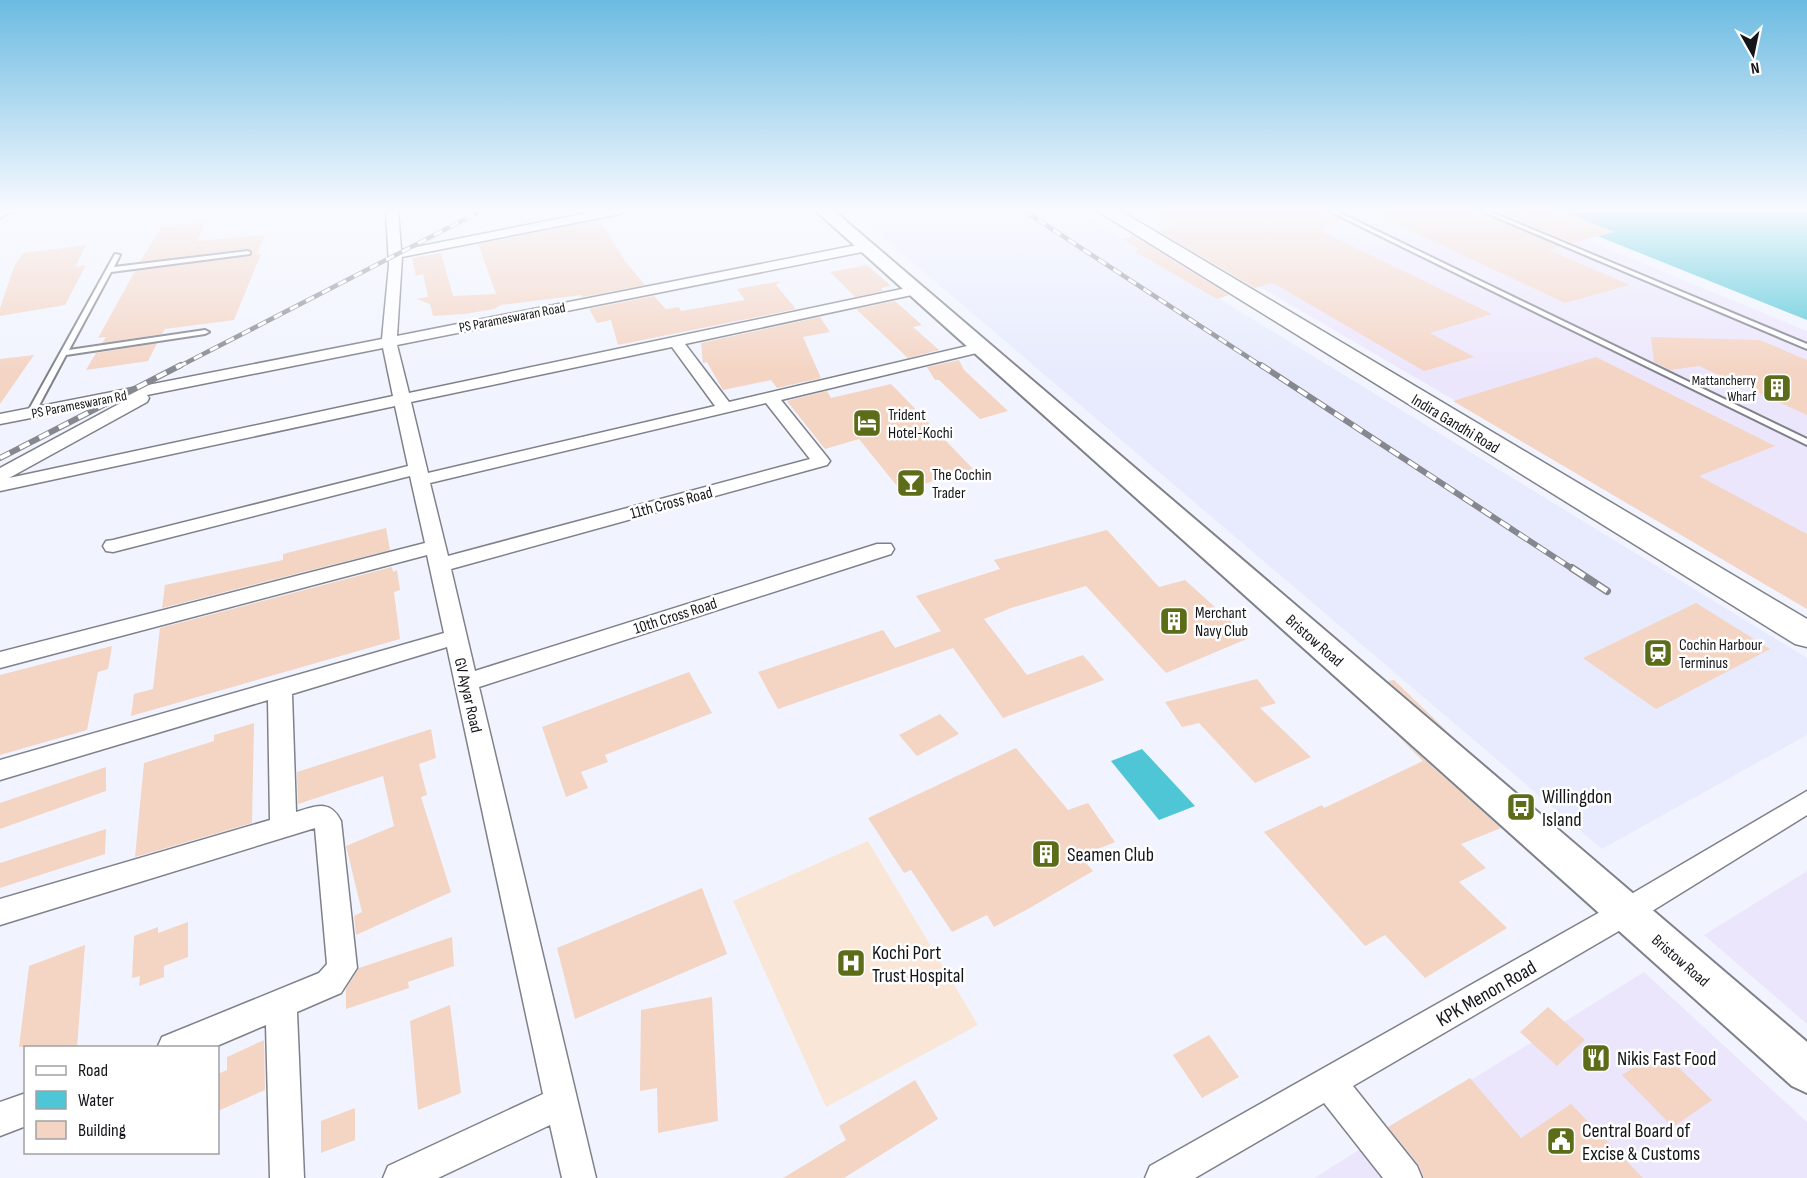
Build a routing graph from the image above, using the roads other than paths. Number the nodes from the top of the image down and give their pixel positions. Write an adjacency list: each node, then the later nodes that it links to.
1 (111, 265): 9 (lane)
2 (149, 265): 9 (lane)
3 (393, 265): 12 (street, GV Ayyar Road)
4 (777, 265): 12 (street, PS Parameswaran Road)
5 (887, 265): 10 (street, Bristow Road)
6 (1197, 265): 30 (highway, Indira Gandhi Road)
7 (1443, 265): 23 (lane)
8 (1613, 265): 14 (lane)
9 (108, 270): 16 (lane)
10 (916, 290): 13 (street); 15 (street, Bristow Road)
11 (205, 333): 16 (lane)
12 (389, 342): 17 (street, PS Parameswaran Road); 19 (street, GV Ayyar Road)
13 (676, 342): 19 (street); 20 (street)
14 (1807, 346)
15 (980, 348): 18 (street); 39 (street, Bristow Road)
16 (64, 353): 21 (lane)
17 (157, 389): 21 (street, PS Parameswaran Rd); 25 (street)
18 (769, 396): 20 (street); 29 (street, 11th Cross Road)
19 (403, 400): 24 (street, GV Ayyar Road); 26 (street)
20 (724, 407): 24 (street)
21 (31, 413): 22 (street, PS Parameswaran Rd)
22 (0, 418)
23 (1807, 442)
24 (419, 475): 27 (street); 29 (street, GV Ayyar Road)
25 (0, 476)
26 (0, 485)
27 (113, 546)
28 (884, 549): 33 (street, 10th Cross Road)
29 (438, 555): 31 (street, GV Ayyar Road); 32 (street)
30 (1807, 635)
31 (456, 637): 33 (street, GV Ayyar Road); 34 (street)
32 (0, 660)
33 (466, 682): 44 (street, GV Ayyar Road)
34 (280, 688): 35 (street); 37 (street)
35 (0, 770)
36 (1807, 802): 39 (street, KPK Menon Road)
37 (283, 827): 38 (street); 40 (street)
38 (0, 912)
39 (1626, 912): 42 (street, Bristow Road); 43 (street, KPK Menon Road)
40 (281, 1003): 41 (street); 47 (street)
41 (175, 1046)
42 (1807, 1071)
43 (1329, 1083): 50 (street, KPK Menon Road); 51 (street)
44 (562, 1102): 48 (street); 49 (street, GV Ayyar Road)
45 (24, 1110): 46 (street)
46 (0, 1119)
47 (287, 1178)
48 (400, 1178)
49 (579, 1178)
50 (1162, 1178)
51 (1405, 1178)

